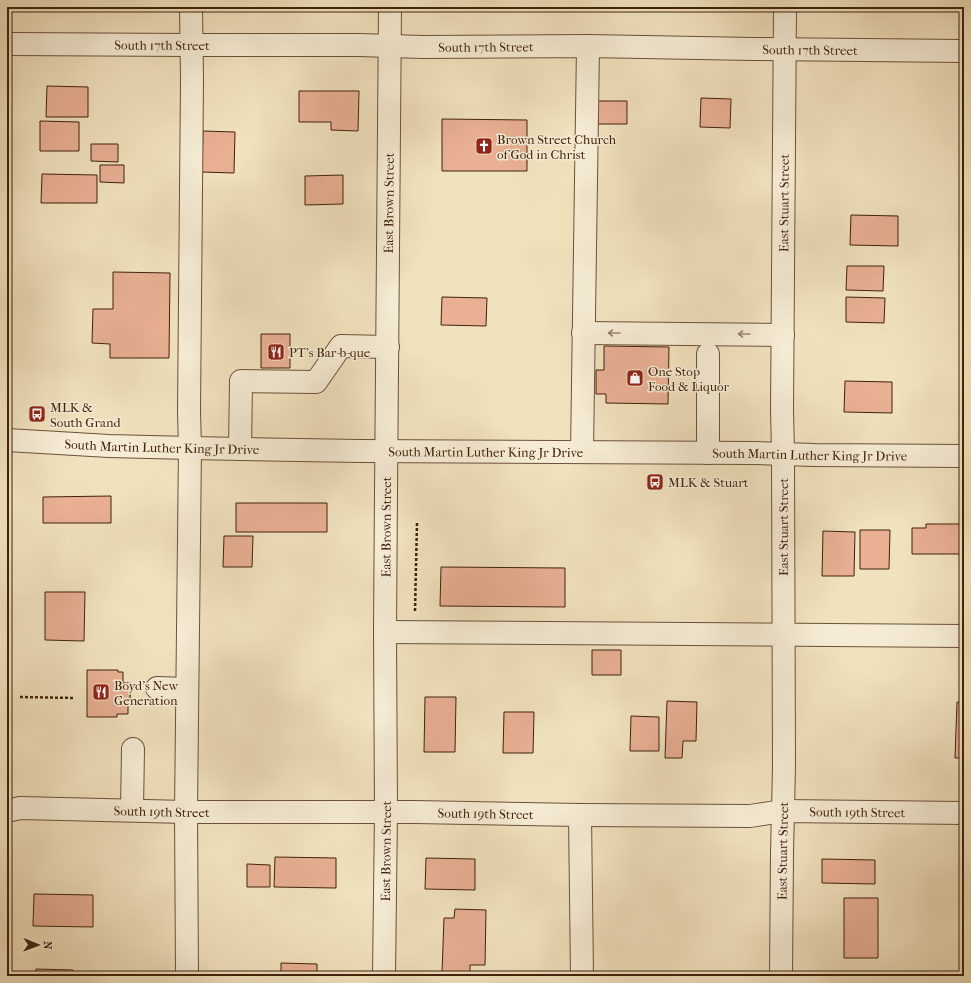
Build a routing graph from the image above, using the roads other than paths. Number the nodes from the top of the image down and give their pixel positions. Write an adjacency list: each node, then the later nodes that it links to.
1 (191, 7): 5 (street)
2 (390, 7): 6 (street, East Brown Street)
3 (785, 7): 8 (street, East Stuart Street)
4 (7, 44): 5 (street, South 17th Street)
5 (192, 45): 6 (street, South 17th Street); 15 (street)
6 (390, 46): 7 (street, South 17th Street); 12 (street, East Brown Street)
7 (588, 46): 8 (street, South 17th Street); 10 (street)
8 (785, 49): 9 (street, South 17th Street); 11 (street, East Stuart Street)
9 (964, 51)
10 (583, 333): 11 (street, one-way to 10); 18 (street)
11 (783, 335): 20 (street, East Stuart Street)
12 (388, 347): 16 (street); 17 (street, East Brown Street)
13 (708, 354): 19 (street)
14 (7, 440): 15 (street, South Martin Luther King Jr Drive)
15 (190, 448): 16 (street, South Martin Luther King Jr Drive); 26 (street)
16 (240, 449): 17 (street, South Martin Luther King Jr Drive)
17 (386, 451): 18 (street, South Martin Luther King Jr Drive); 22 (street, East Brown Street)
18 (582, 452): 19 (street, South Martin Luther King Jr Drive)
19 (708, 454): 20 (street, South Martin Luther King Jr Drive)
20 (783, 454): 21 (street, South Martin Luther King Jr Drive); 23 (street, East Stuart Street)
21 (964, 456)
22 (386, 632): 23 (street); 32 (street, East Brown Street)
23 (784, 635): 24 (street); 30 (street, East Stuart Street)
24 (964, 636)
25 (157, 688): 26 (street)
26 (188, 689): 31 (street)
27 (133, 749): 28 (street)
28 (132, 810): 29 (street, South 19th Street); 31 (street, South 19th Street)
29 (7, 811)
30 (783, 811): 33 (street, South 19th Street); 34 (street, South 19th Street); 38 (street, East Stuart Street)
31 (186, 812): 32 (street, South 19th Street); 35 (street)
32 (386, 812): 34 (street, South 19th Street); 36 (street, East Brown Street)
33 (964, 813)
34 (580, 815): 37 (street)
35 (187, 976)
36 (384, 976)
37 (582, 976)
38 (781, 976)

